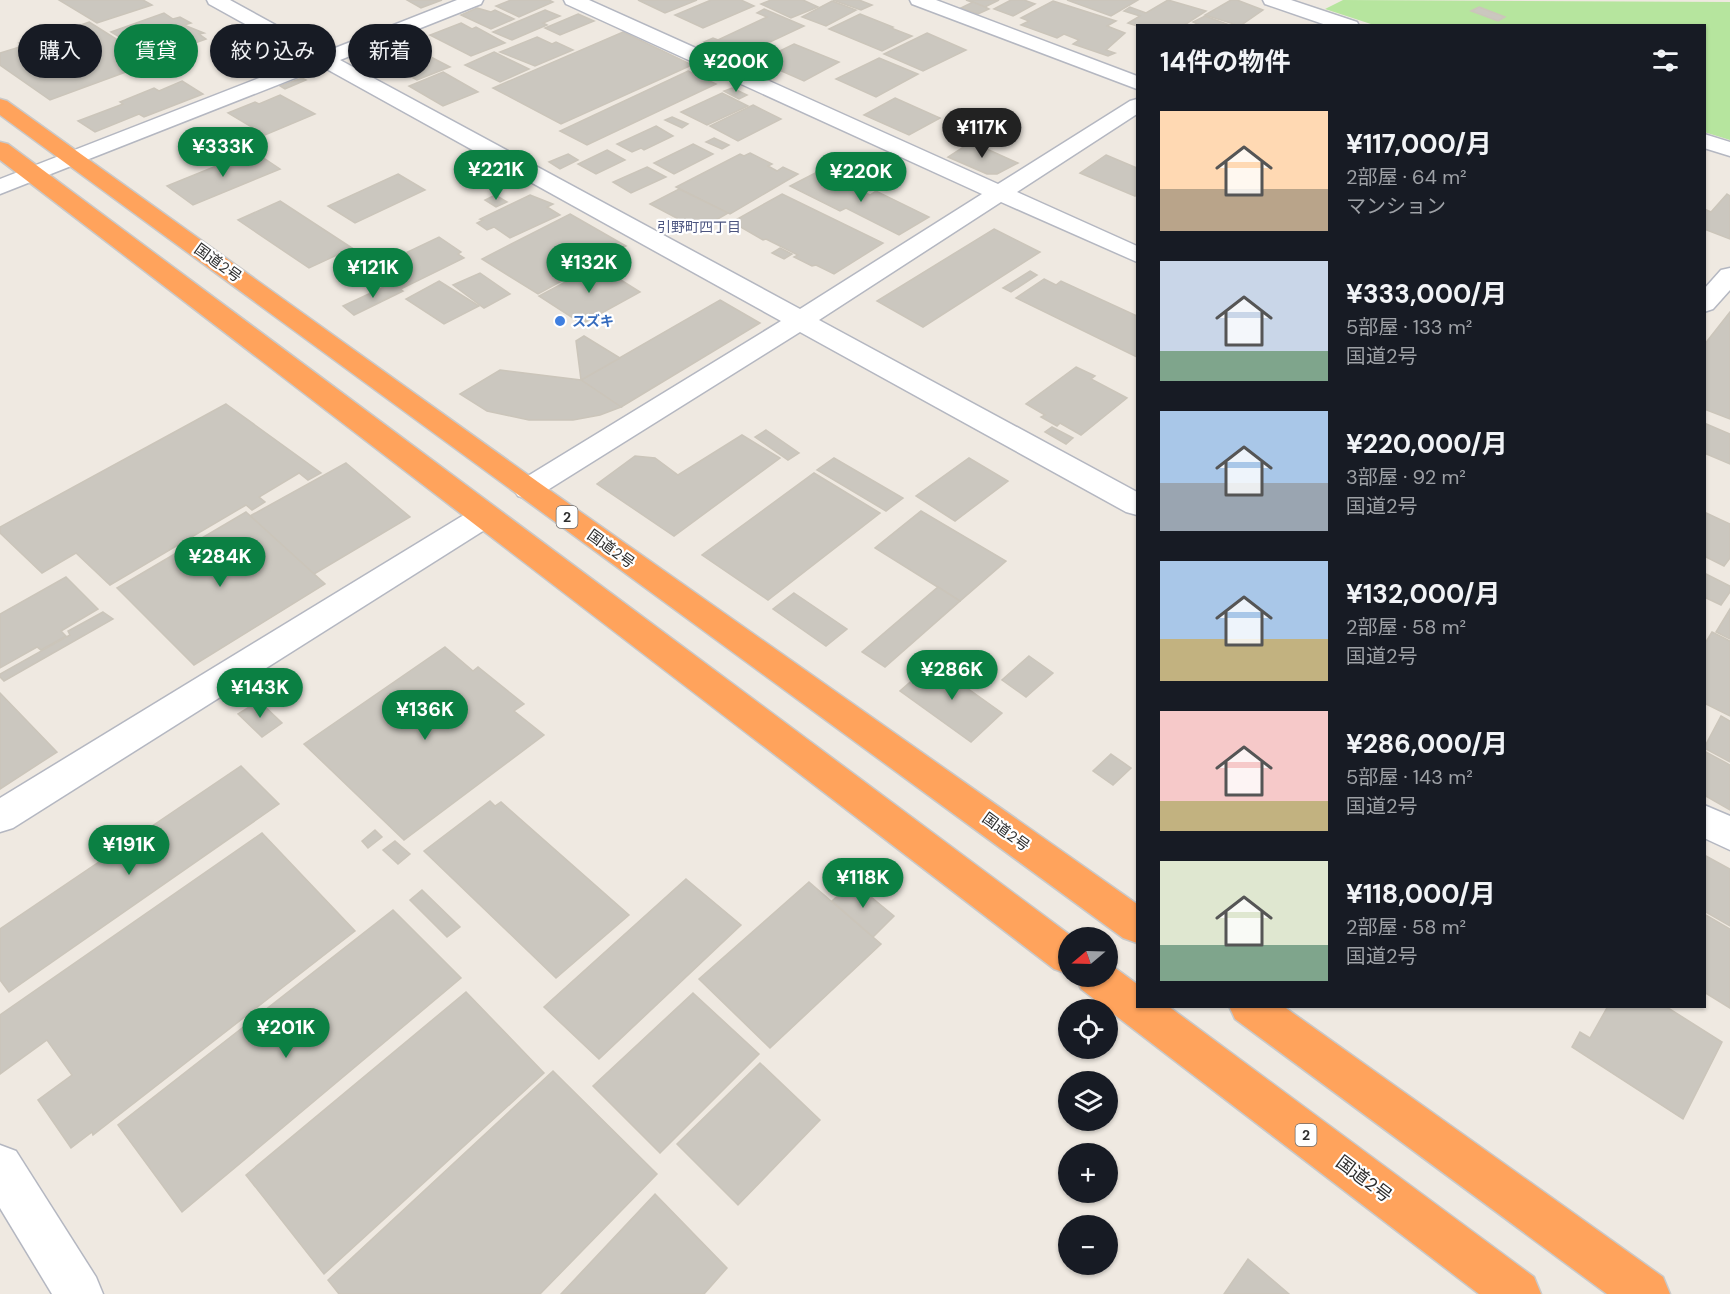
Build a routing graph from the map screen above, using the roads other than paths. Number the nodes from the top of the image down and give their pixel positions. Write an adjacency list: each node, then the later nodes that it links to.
1 (216, 0): 7 (street)
2 (474, 0): 9 (street)
3 (573, 0): 21 (street)
4 (920, 0): 12 (street)
5 (1299, 3): 6 (street); 8 (street)
6 (1273, 10)
7 (260, 24)
8 (1346, 24)
9 (336, 54)
10 (336, 66): 25 (street)
11 (275, 78): 18 (street)
12 (1136, 83)
13 (0, 105): 18 (highway, 国道2号 / 2)
14 (1136, 106): 21 (street)
15 (1706, 142): 17 (street)
16 (0, 149): 19 (highway)
17 (1730, 149)
18 (74, 157): 19 (street); 26 (highway, 国道2号 / 2)
19 (33, 174): 20 (street); 28 (highway)
20 (0, 187)
21 (999, 193): 22 (street); 25 (street)
22 (1136, 255)
23 (1730, 275): 24 (street)
24 (1706, 300)
25 (801, 320): 26 (street); 27 (street)
26 (528, 489): 32 (highway, 国道2号 / 2)
27 (1136, 505)
28 (483, 517): 29 (street); 33 (highway)
29 (0, 817)
30 (1706, 821): 31 (street)
31 (1730, 834)
32 (1136, 925)
33 (1058, 948)
34 (1110, 987): 35 (highway, 国道2号 / 2)
35 (1136, 1007)
36 (1137, 1008): 40 (highway, 国道2号 / 2)
37 (1252, 1008): 41 (highway)
38 (0, 1167): 39 (street)
39 (80, 1294)
40 (1517, 1294)
41 (1646, 1294)

